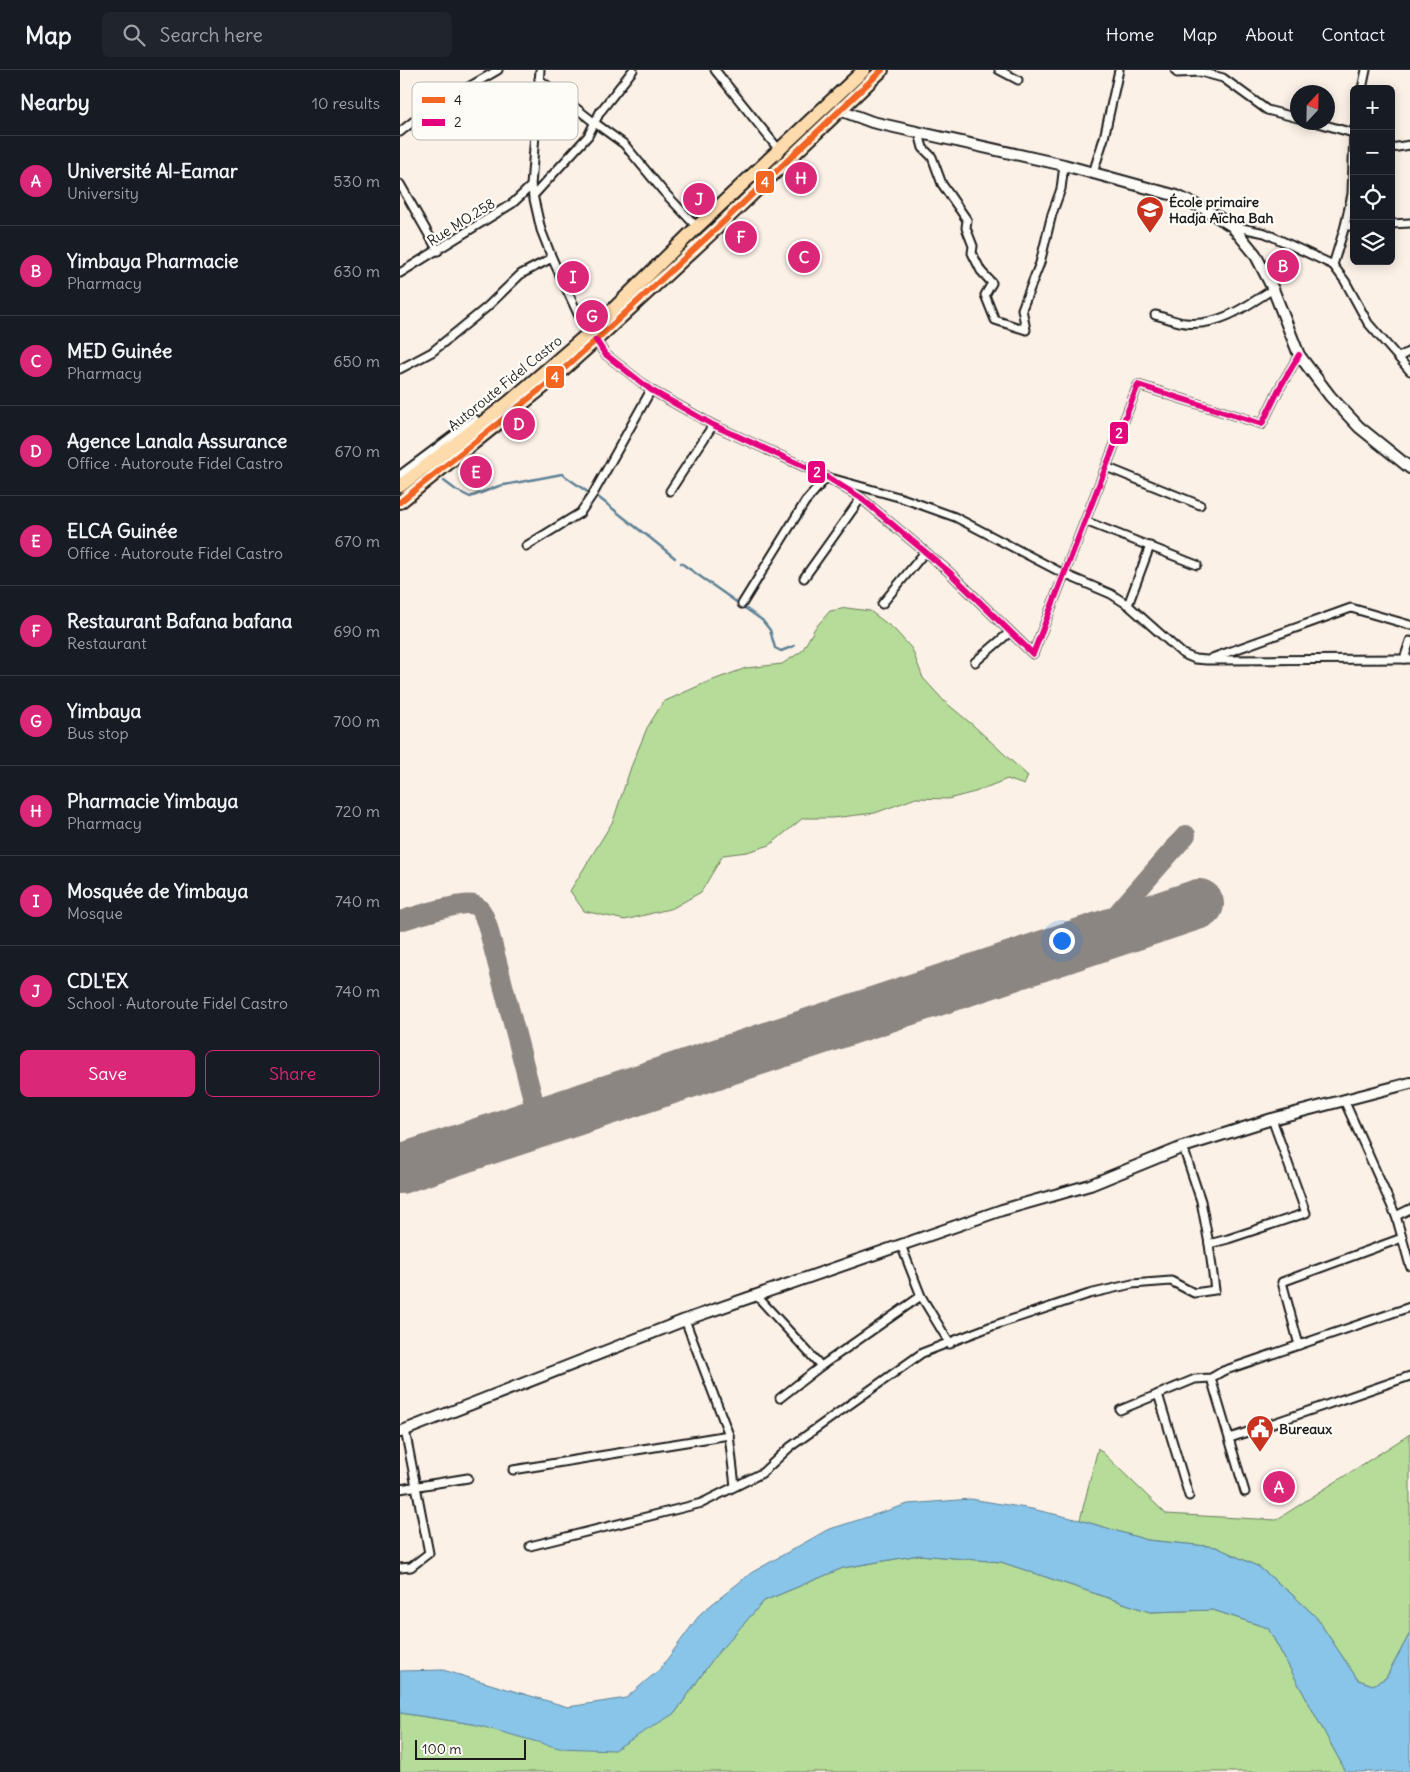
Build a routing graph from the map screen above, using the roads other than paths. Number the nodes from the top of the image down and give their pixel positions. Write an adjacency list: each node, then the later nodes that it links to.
1 (498, 70): 13 (street)
2 (540, 70): 11 (street)
3 (633, 70): 21 (street)
4 (715, 70): 29 (street)
5 (864, 70): 29 (highway, Autoroute Fidel Castro)
6 (882, 70): 18 (highway, Autoroute Fidel Castro)
7 (999, 70): 12 (street)
8 (1119, 70): 31 (street)
9 (1175, 70): 19 (street)
10 (1366, 70): 16 (street)
11 (539, 79): 14 (street); 15 (street)
12 (1018, 80)
13 (477, 82)
14 (539, 82)
15 (543, 82)
16 (1363, 85)
17 (578, 110): 21 (street)
18 (840, 110): 25 (street); 48 (highway, Autoroute Fidel Castro)
19 (1290, 116)
20 (412, 122): 24 (street)
21 (594, 123): 35 (street); 41 (street)
22 (1335, 127): 23 (street)
23 (1350, 130)
24 (400, 132)
25 (919, 132): 30 (street); 30 (street)
26 (534, 140): 34 (street)
27 (1410, 145): 28 (street)
28 (1395, 147)
29 (780, 150): 41 (highway, Autoroute Fidel Castro)
30 (1064, 165): 31 (street)
31 (1093, 173): 38 (street)
32 (1353, 175): 39 (street)
33 (400, 184): 42 (street)
34 (531, 186): 35 (street); 42 (street, Rue MO.258)
35 (533, 196): 43 (street)
36 (1410, 223): 37 (street)
37 (1395, 224)
38 (1232, 226): 44 (street); 46 (street)
39 (1345, 226): 40 (street); 44 (street)
40 (1350, 226)
41 (697, 227): 48 (highway, Autoroute Fidel Castro)
42 (438, 251): 45 (street, Rue MO.258)
43 (552, 258): 48 (street); 52 (street)
44 (1333, 265): 51 (street)
45 (400, 273)
46 (1273, 289): 47 (street); 50 (street)
47 (1155, 315)
48 (593, 336): 54 (street); 61 (highway, Autoroute Fidel Castro); 64 (highway, Autoroute Fidel Castro)
49 (1410, 350): 51 (street)
50 (1299, 355): 57 (street); 58 (street)
51 (1399, 357): 53 (street)
52 (400, 369)
53 (1410, 371)
54 (650, 390): 56 (street); 67 (street)
55 (475, 419): 59 (street)
56 (713, 425): 60 (street); 62 (street)
57 (1106, 467): 65 (street); 66 (street)
58 (1410, 468)
59 (400, 475)
60 (827, 477): 63 (street); 71 (street); 73 (street)
61 (400, 486)
62 (670, 491)
63 (861, 498): 69 (street); 72 (street)
64 (400, 502)
65 (1200, 505)
66 (1085, 521): 68 (street); 71 (street)
67 (526, 546)
68 (1150, 546): 70 (street); 75 (street)
69 (925, 552): 74 (street); 77 (street)
70 (1198, 565)
71 (1064, 574): 75 (street); 77 (street)
72 (804, 578)
73 (742, 604)
74 (882, 604)
75 (1128, 605): 80 (street)
76 (1410, 625): 80 (street)
77 (1010, 632): 81 (street)
78 (1410, 641): 79 (street)
79 (1407, 659): 80 (street)
80 (1207, 660)
81 (975, 662)
82 (1410, 1083): 83 (street)
83 (1344, 1100): 84 (street); 87 (street)
84 (1272, 1119): 85 (street); 89 (street)
85 (1183, 1148): 89 (street); 90 (street)
86 (1410, 1209): 87 (street)
87 (1396, 1216): 88 (street)
88 (1402, 1238): 91 (street); 97 (street)
89 (1209, 1244): 96 (street)
90 (901, 1245): 92 (street); 93 (street)
91 (1410, 1266)
92 (756, 1295): 95 (street); 98 (street)
93 (921, 1296): 96 (street); 98 (street)
94 (1410, 1308): 97 (street)
95 (686, 1320): 104 (street); 105 (street)
96 (950, 1344): 110 (street)
97 (1300, 1345): 100 (street)
98 (821, 1366): 102 (street)
99 (1410, 1376): 106 (street)
100 (1211, 1378): 101 (street); 106 (street)
101 (1158, 1394): 103 (street); 113 (street)
102 (780, 1398)
103 (1120, 1410)
104 (402, 1431): 109 (street)
105 (729, 1435): 107 (street); 110 (street)
106 (1230, 1438): 112 (street)
107 (513, 1470)
108 (468, 1478): 109 (street)
109 (416, 1486): 111 (street); 115 (street)
110 (735, 1486): 114 (street)
111 (400, 1489)
112 (1245, 1492)
113 (1189, 1496)
114 (530, 1546)
115 (400, 1568)

